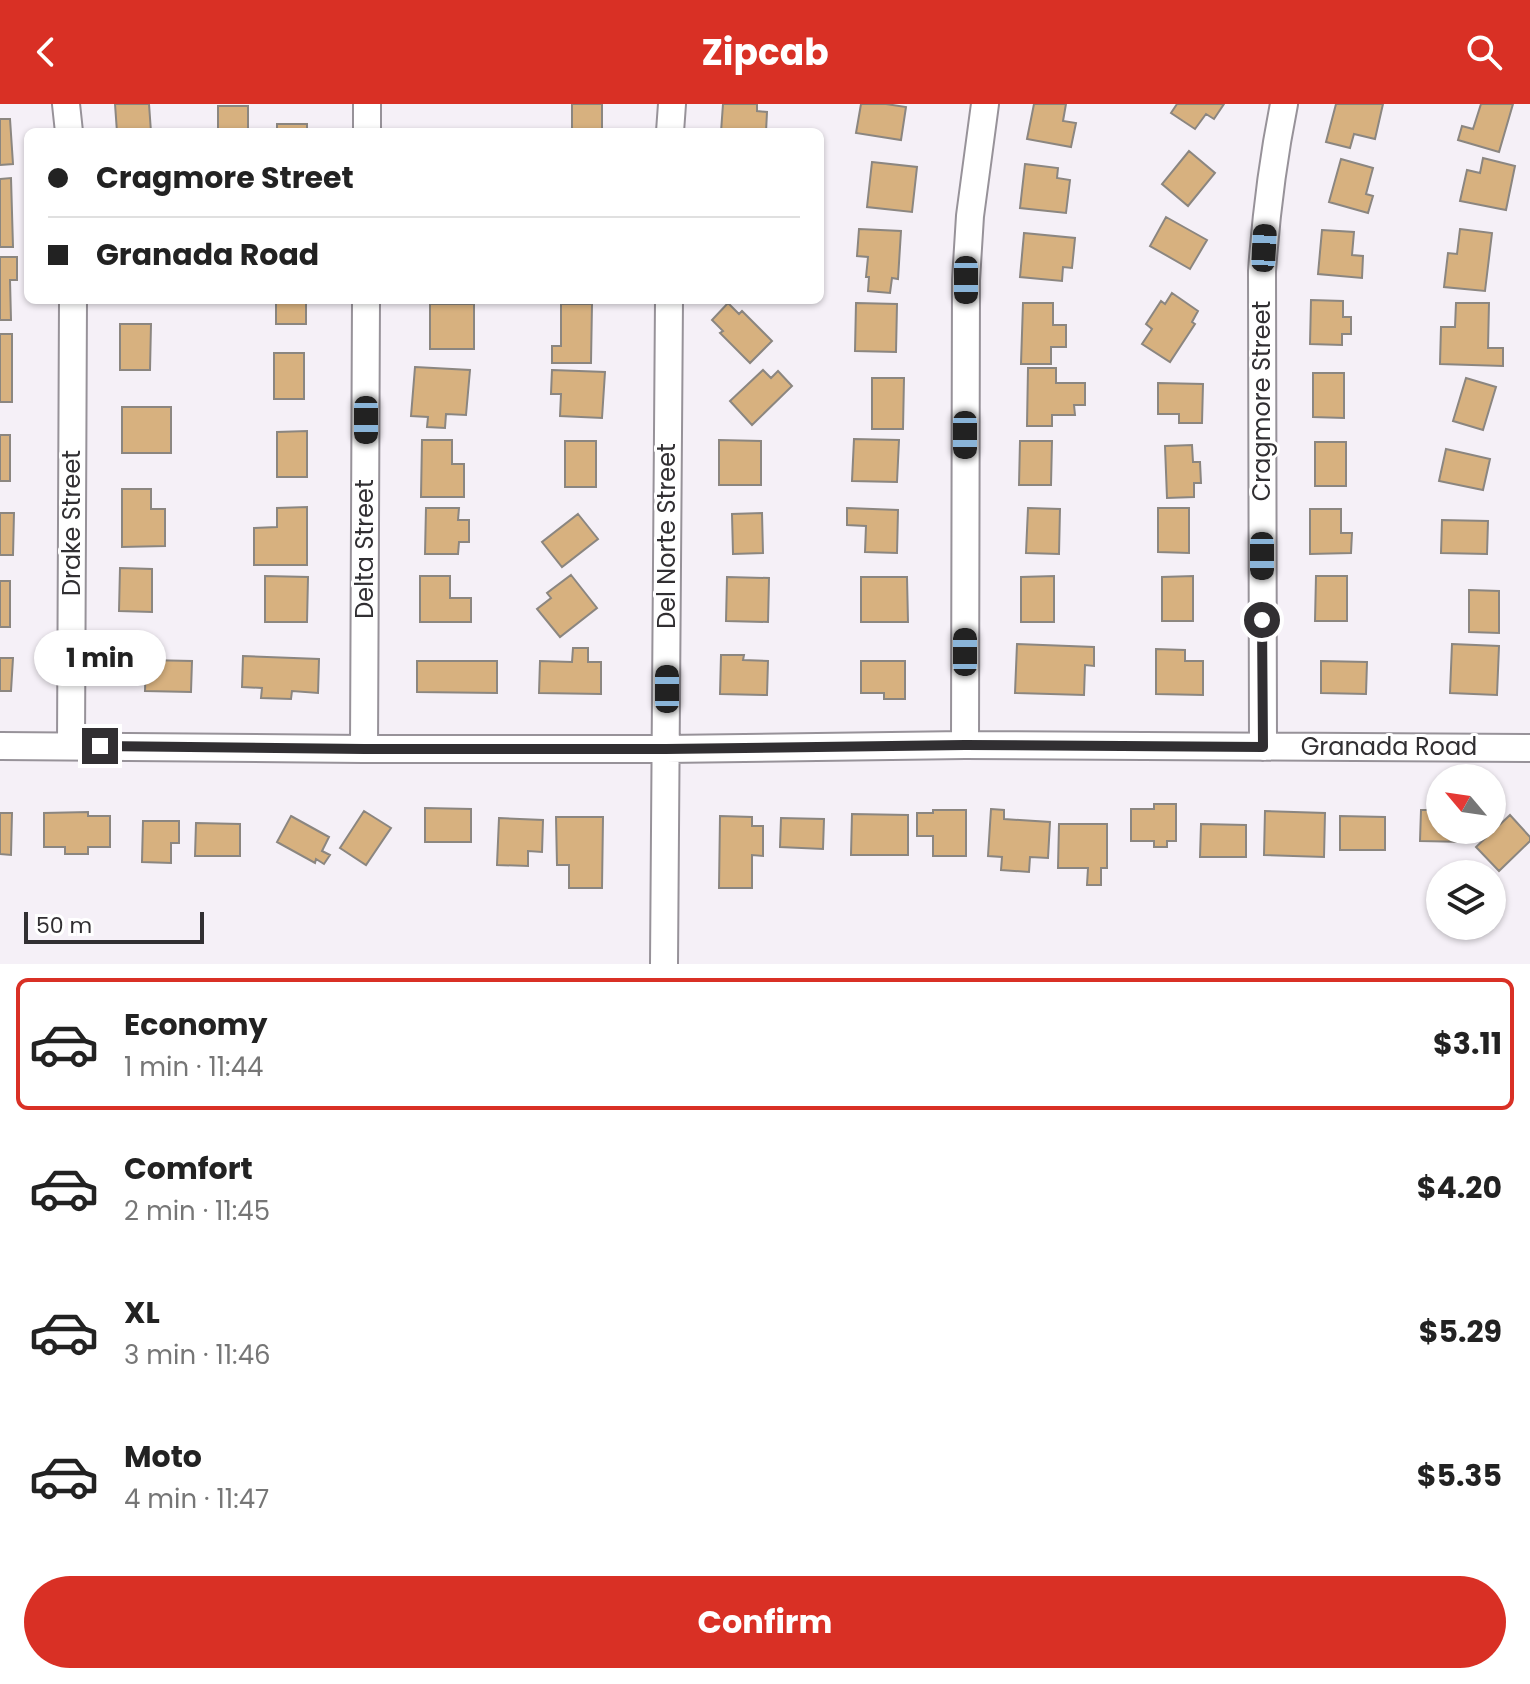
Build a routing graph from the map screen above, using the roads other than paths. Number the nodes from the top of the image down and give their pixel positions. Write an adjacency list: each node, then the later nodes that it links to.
1 (66, 104): 6 (street)
2 (367, 104): 7 (street)
3 (672, 104): 8 (street)
4 (985, 104): 12 (street)
5 (1284, 104): 15 (street, Cragmore Street)
6 (69, 128)
7 (367, 128)
8 (670, 128)
9 (73, 304): 14 (street, Drake Street)
10 (366, 304): 17 (street, Delta Street)
11 (669, 304): 18 (street, Del Norte Street)
12 (965, 745): 15 (street, Granada Road); 18 (street, Granada Road)
13 (0, 746): 14 (street, Granada Road)
14 (71, 746): 17 (street, Granada Road)
15 (1263, 747): 16 (street, Granada Road)
16 (1530, 748)
17 (364, 749): 18 (street, Granada Road)
18 (666, 749): 19 (street, Del Norte Street)
19 (664, 964)

